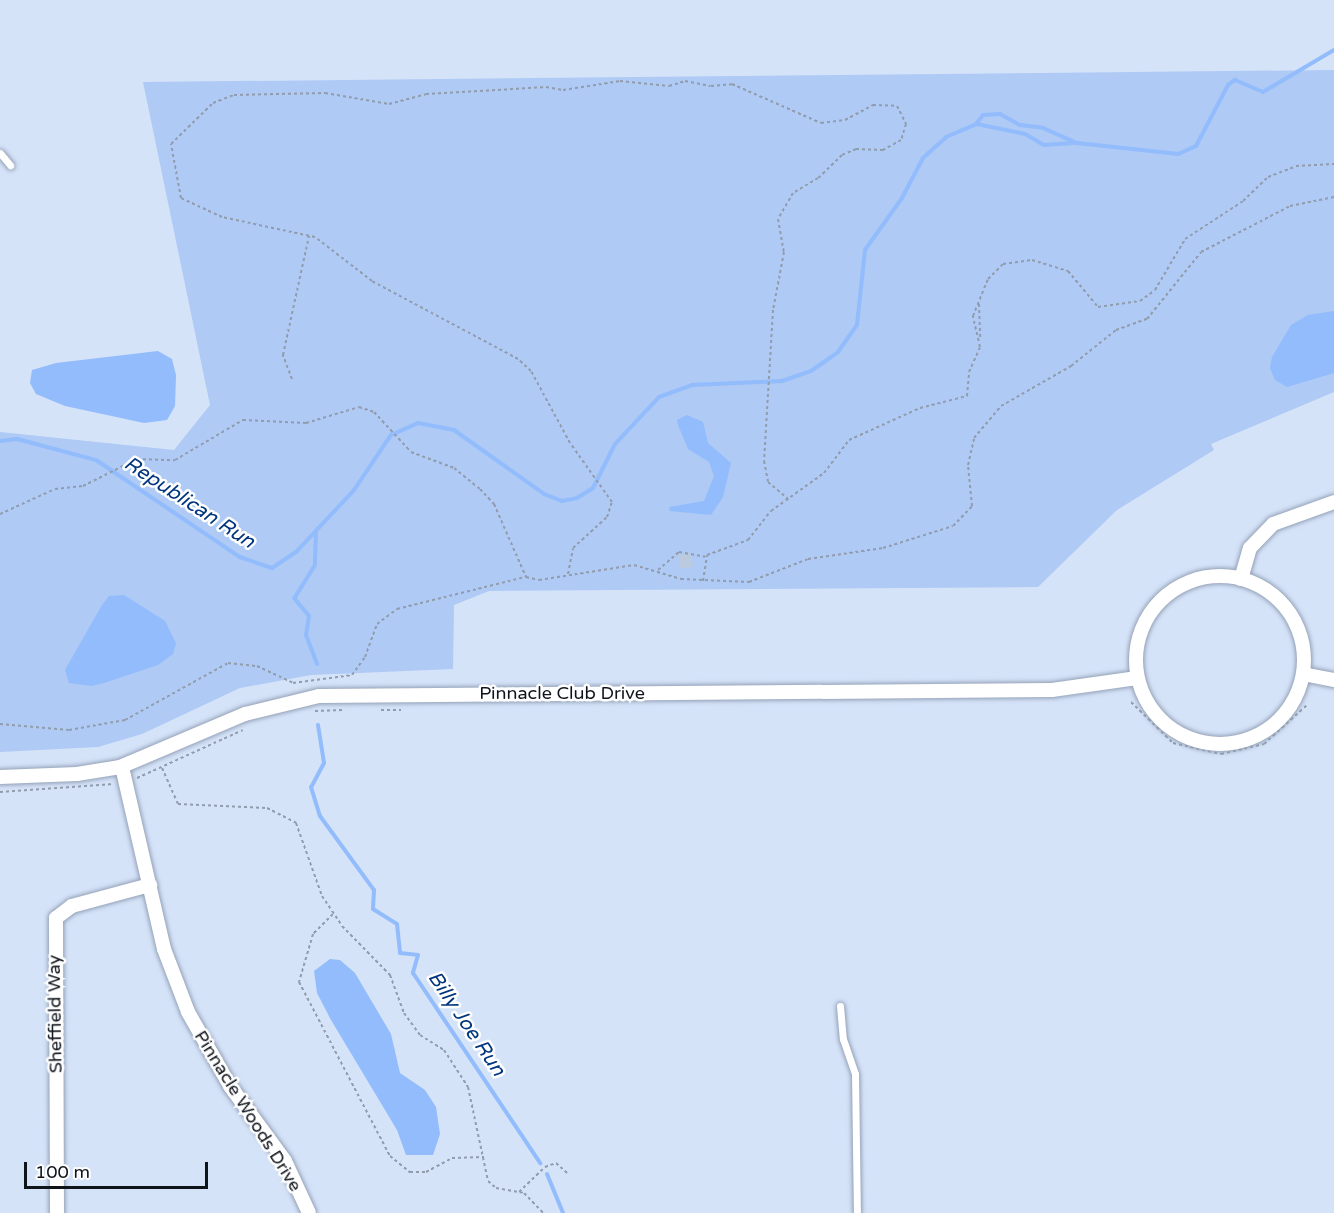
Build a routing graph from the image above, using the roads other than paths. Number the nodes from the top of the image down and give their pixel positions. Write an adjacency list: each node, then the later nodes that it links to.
1 (0, 153): 2 (lane)
2 (10, 165)
3 (1334, 502): 4 (street)
4 (1240, 579): 5 (street); 6 (street)
5 (1303, 674): 6 (street); 7 (street)
6 (1137, 678): 8 (street, Pinnacle Club Drive)
7 (1334, 680)
8 (122, 767): 9 (street, Pinnacle Club Drive); 10 (street, Pinnacle Woods Drive)
9 (0, 777)
10 (150, 885): 12 (street, Sheffield Way); 13 (street, Pinnacle Woods Drive)
11 (840, 1006): 14 (lane)
12 (57, 1213)
13 (309, 1213)
14 (857, 1213)

